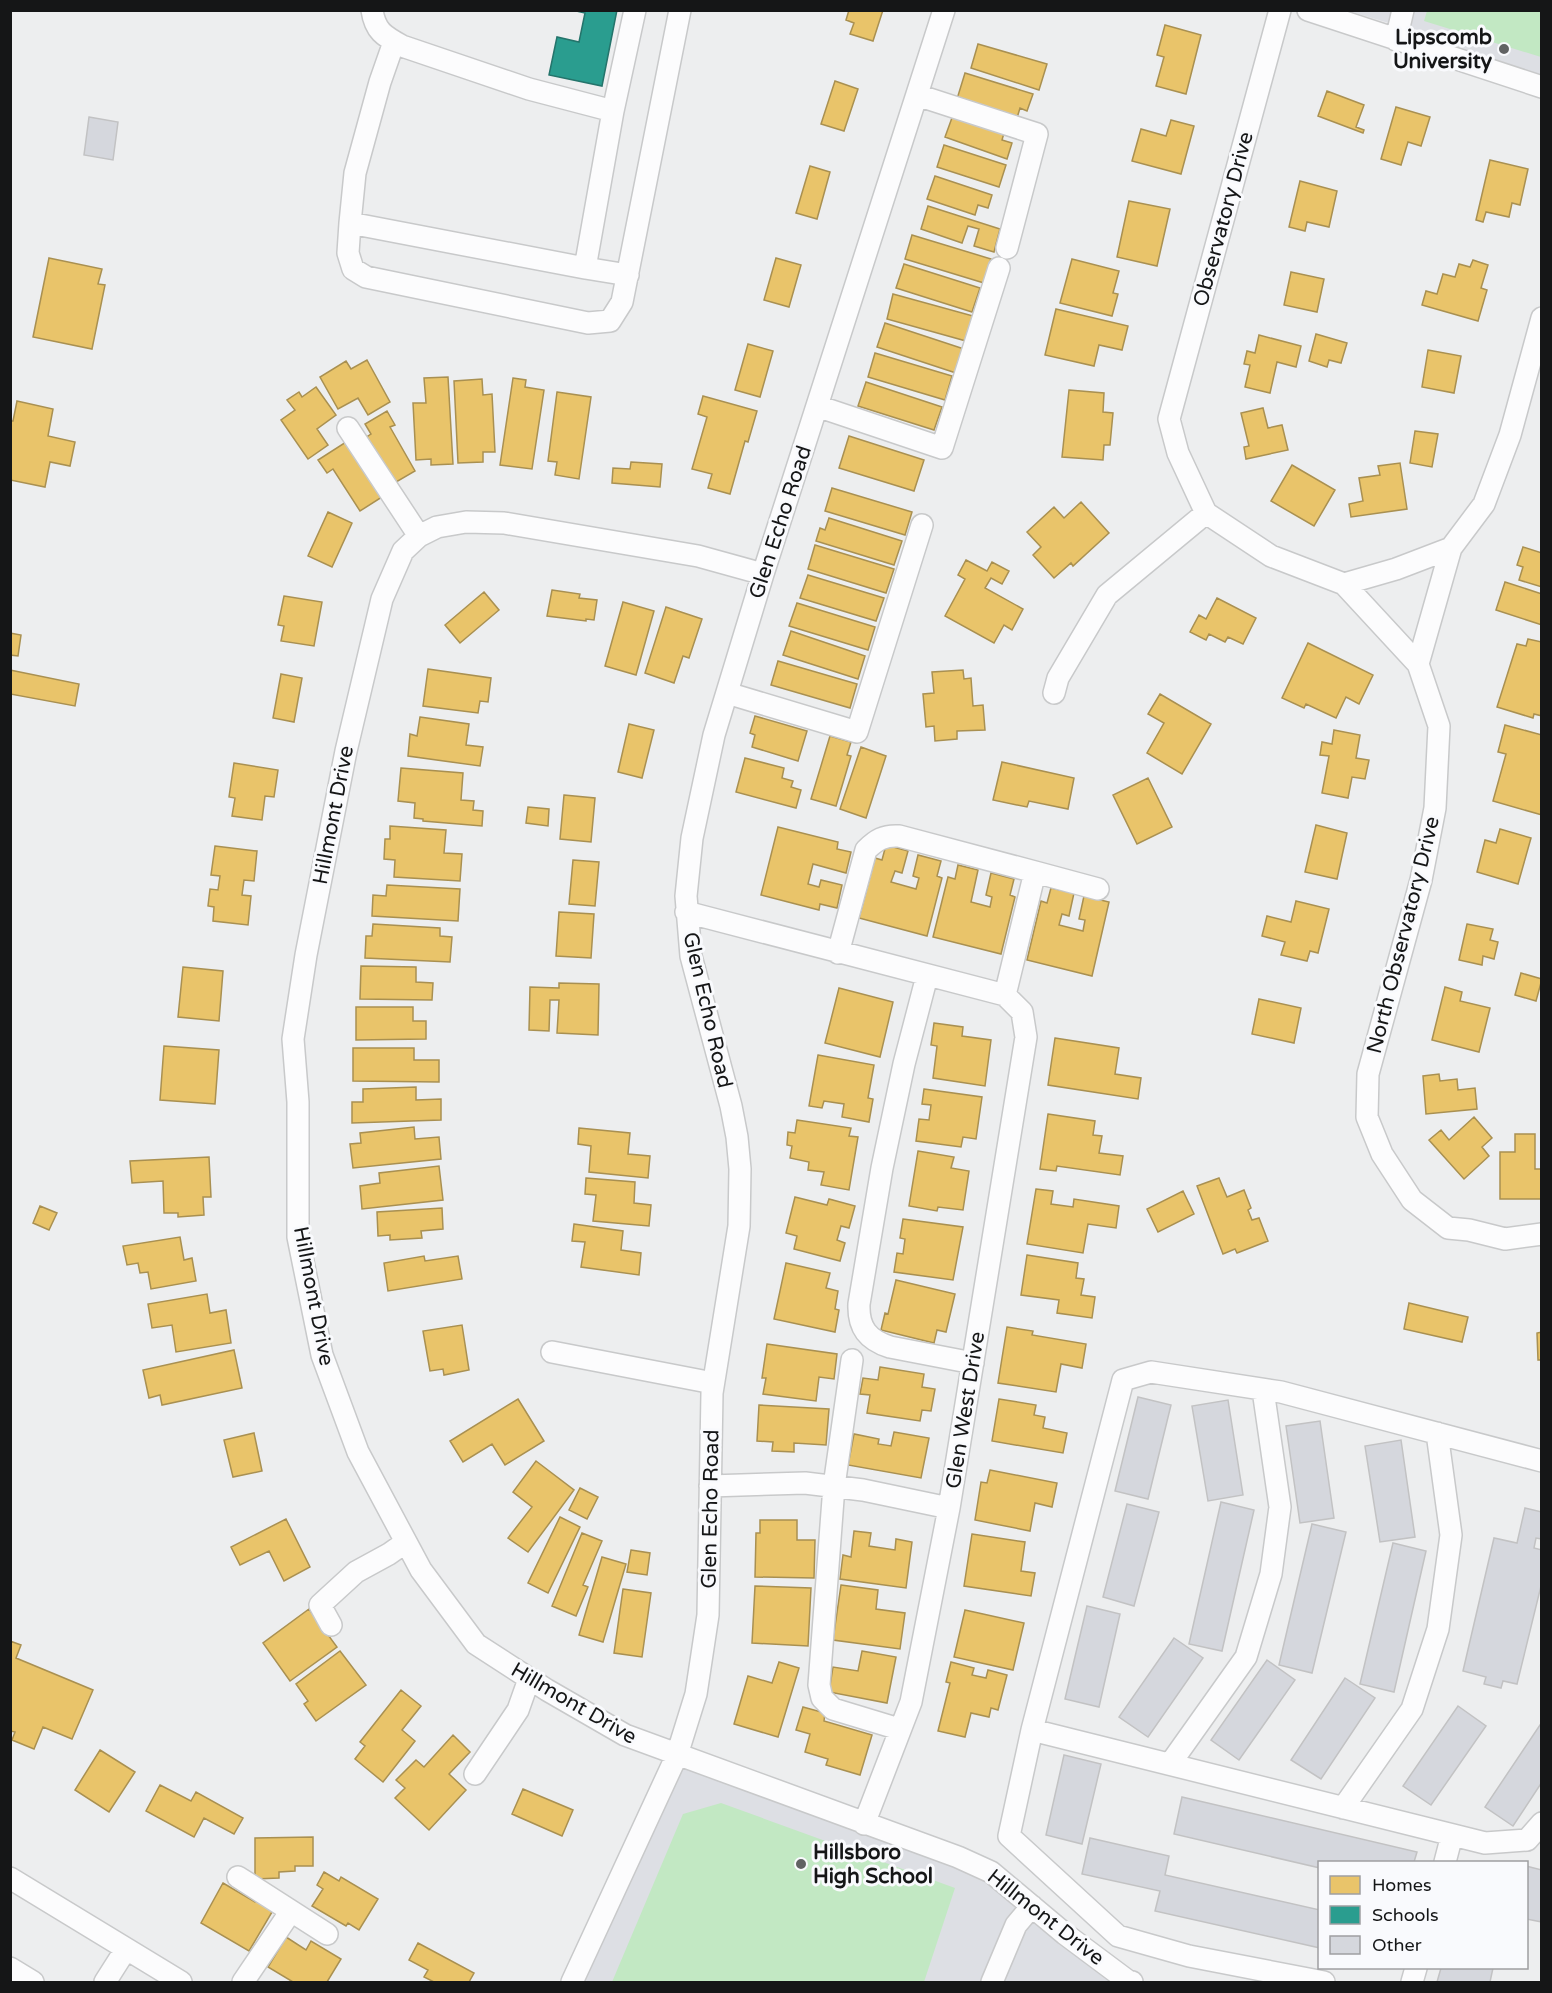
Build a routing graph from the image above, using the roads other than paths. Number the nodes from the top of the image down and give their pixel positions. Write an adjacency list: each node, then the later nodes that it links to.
1 (372, 10): 9 (street)
2 (635, 10): 12 (street)
3 (680, 10): 17 (street)
4 (944, 10): 11 (street, Glen Echo Road)
5 (1280, 10): 21 (street, Observatory Drive)
6 (1308, 10): 8 (street)
7 (1403, 10): 8 (street)
8 (1396, 39): 10 (street)
9 (394, 42): 12 (street); 13 (street)
10 (1542, 87)
11 (917, 95): 14 (street); 19 (street, Glen Echo Road)
12 (613, 111): 15 (street)
13 (350, 223): 15 (street); 17 (street)
14 (1007, 248)
15 (585, 268): 17 (street)
16 (999, 268): 19 (street)
17 (628, 275)
18 (1542, 318): 24 (street)
19 (817, 406): 25 (street, Glen Echo Road)
20 (348, 428): 23 (street)
21 (1206, 513): 26 (street, North Observatory Drive); 29 (street)
22 (922, 525): 28 (street)
23 (419, 536): 25 (street, Hillmont Drive); 47 (street, Hillmont Drive)
24 (1451, 548): 26 (street); 27 (street)
25 (763, 574): 28 (street, Glen Echo Road)
26 (1344, 584): 27 (street, North Observatory Drive)
27 (1418, 664): 36 (street, North Observatory Drive)
28 (727, 693): 32 (street, Glen Echo Road)
29 (1054, 693)
30 (1035, 872): 31 (street); 33 (street); 35 (street)
31 (1098, 889)
32 (686, 912): 33 (street); 40 (street, Glen Echo Road)
33 (838, 953): 34 (street)
34 (927, 976): 35 (street); 39 (street)
35 (1005, 995): 39 (street, Glen West Drive)
36 (1542, 1234)
37 (552, 1352): 40 (street)
38 (852, 1360): 45 (street)
39 (973, 1363): 46 (street, Glen West Drive)
40 (713, 1383): 44 (street, Glen Echo Road)
41 (1263, 1390): 42 (street); 51 (street); 53 (street)
42 (1437, 1433): 43 (street); 55 (street)
43 (1542, 1461)
44 (710, 1486): 45 (street); 52 (street, Glen Echo Road)
45 (834, 1486): 46 (street); 50 (street)
46 (949, 1508): 50 (street, Glen West Drive)
47 (405, 1542): 48 (street); 49 (street, Hillmont Drive)
48 (331, 1625)
49 (529, 1679): 52 (street, Hillmont Drive); 54 (street)
50 (899, 1729): 57 (street, Glen West Drive)
51 (1032, 1730): 53 (street); 74 (street)
52 (677, 1755): 57 (street, Hillmont Drive); 72 (street, Glen Echo Road)
53 (1170, 1764): 55 (street)
54 (475, 1774)
55 (1343, 1808): 58 (street)
56 (1542, 1823): 58 (street)
57 (864, 1824): 62 (street, Hillmont Drive)
58 (1452, 1835): 59 (street)
59 (1446, 1861)
60 (238, 1877): 63 (street)
61 (10, 1878): 65 (street)
62 (1032, 1906): 67 (street, Hillmont Drive); 73 (street)
63 (291, 1911): 64 (street); 71 (street)
64 (327, 1934)
65 (126, 1949): 69 (street); 70 (street)
66 (10, 1968): 68 (street)
67 (1120, 1979)
68 (33, 1983)
69 (105, 1983)
70 (181, 1983)
71 (243, 1983)
72 (572, 1983)
73 (992, 1983)
74 (1324, 1983)

